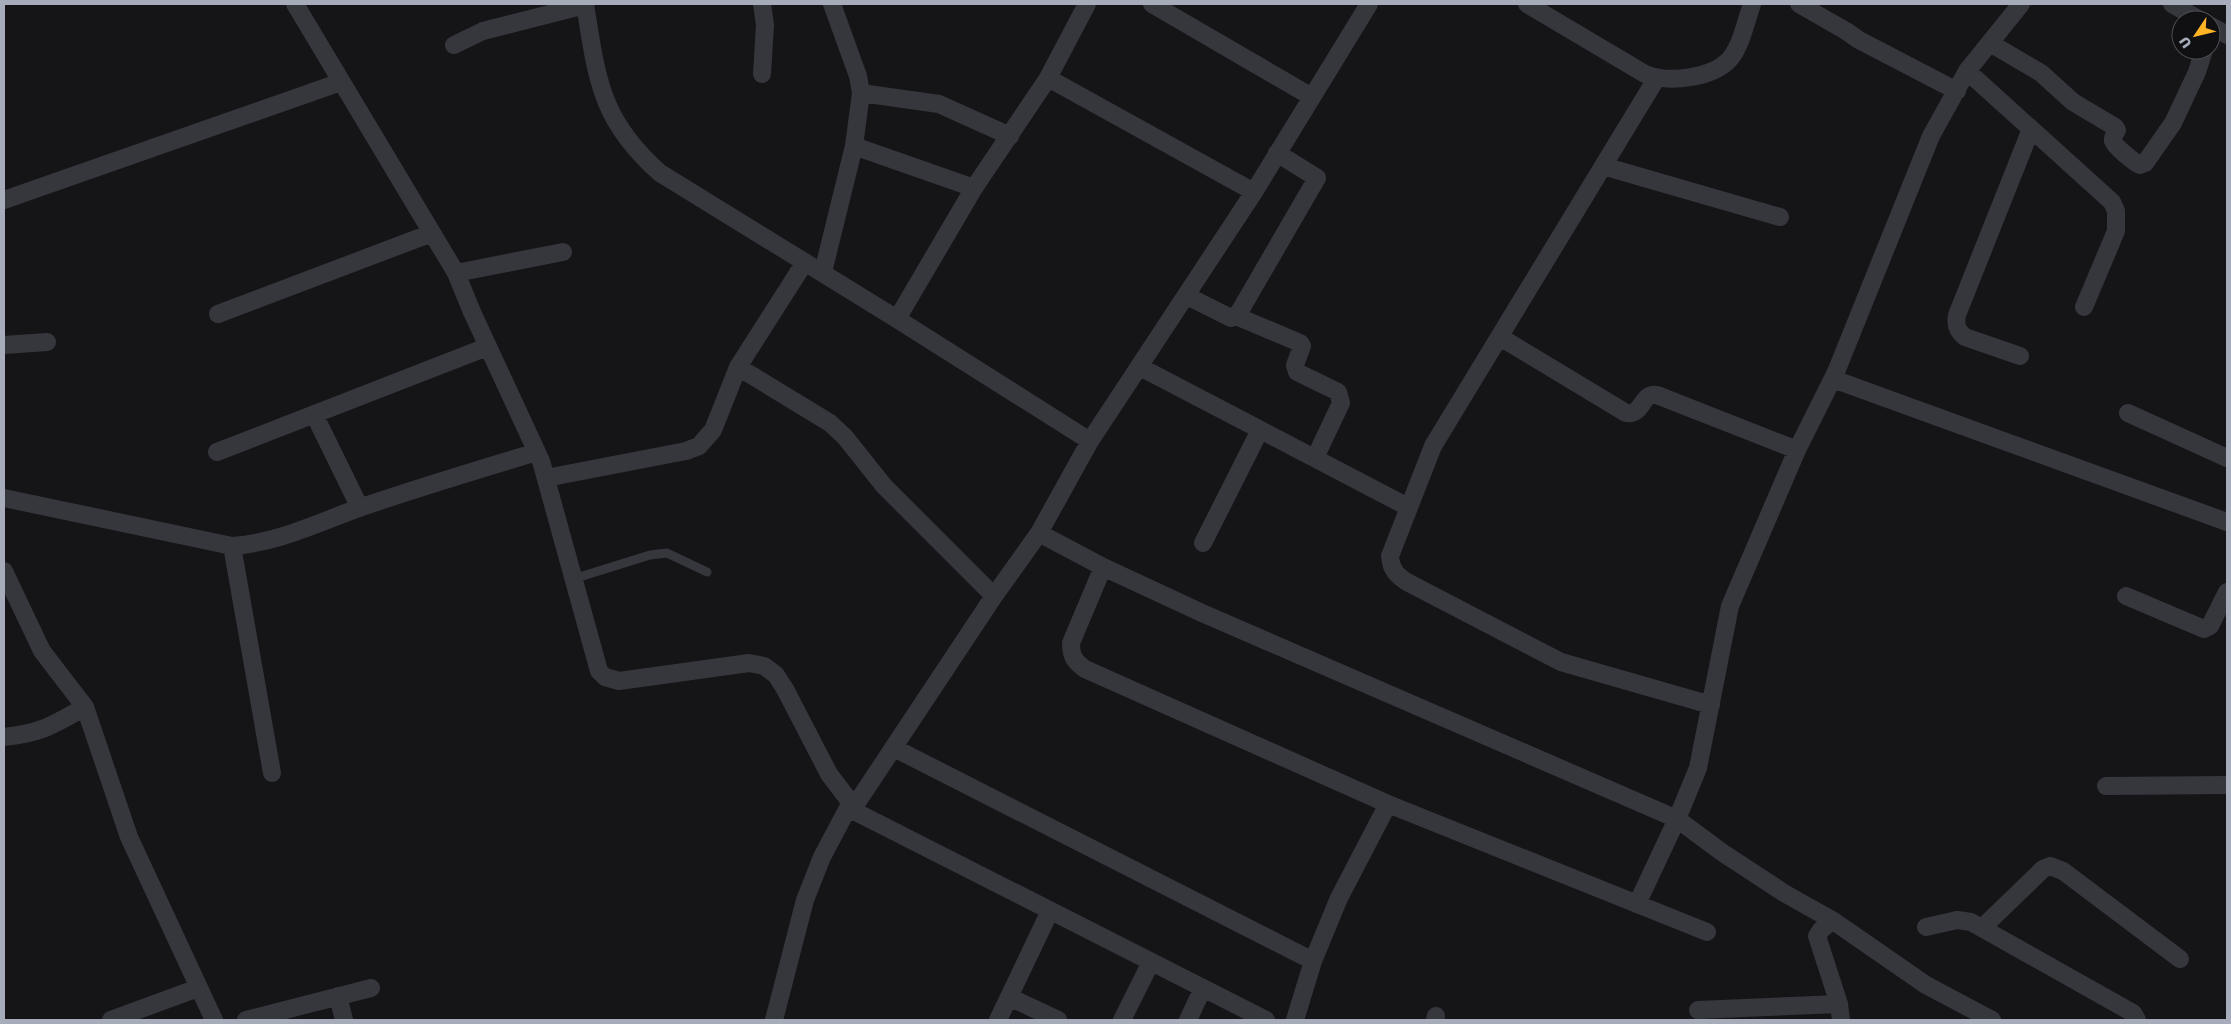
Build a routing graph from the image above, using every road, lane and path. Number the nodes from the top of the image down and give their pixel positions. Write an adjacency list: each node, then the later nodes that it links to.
1 (295, 4): 21 (street)
2 (585, 4): 15 (street); 36 (street)
3 (762, 4): 18 (street)
4 (832, 4): 23 (street)
5 (1087, 4): 19 (street)
6 (1152, 4): 24 (street)
7 (1370, 4): 24 (street)
8 (1526, 4): 20 (street)
9 (1752, 4): 20 (street)
10 (1799, 4): 22 (street)
11 (2021, 4): 14 (street)
12 (2172, 4): 13 (street)
13 (2188, 10)
14 (1990, 43): 16 (street); 17 (street)
15 (454, 45)
16 (2201, 60)
17 (1968, 71): 22 (street); 25 (street)
18 (762, 74)
19 (1048, 78): 26 (street); 31 (street)
20 (1656, 79): 29 (street)
21 (341, 82): 32 (street); 34 (street)
22 (1957, 90): 51 (street)
23 (861, 93): 26 (street); 27 (street)
24 (1312, 97): 28 (street)
25 (2031, 129): 40 (street); 48 (street)
26 (1010, 136): 30 (street)
27 (854, 146): 30 (street); 38 (street)
28 (1277, 153): 31 (street); 42 (street)
29 (1603, 166): 33 (street); 44 (street)
30 (974, 188): 43 (street)
31 (1254, 192): 39 (street)
32 (4, 200)
33 (1780, 217)
34 (432, 233): 37 (street); 41 (street)
35 (563, 252): 37 (street)
36 (805, 262): 38 (street); 49 (street)
37 (456, 272): 47 (street)
38 (823, 272): 43 (street)
39 (1187, 296): 42 (street); 50 (street)
40 (2084, 307)
41 (218, 314)
42 (1236, 316): 59 (street)
43 (897, 319): 55 (street)
44 (1500, 337): 56 (street); 64 (street)
45 (47, 342): 46 (street)
46 (4, 345)
47 (487, 347): 53 (street); 58 (street)
48 (2020, 356)
49 (738, 367): 61 (street); 74 (street)
50 (1140, 367): 54 (street); 55 (street)
51 (1833, 379): 56 (street); 65 (street)
52 (2128, 413): 60 (street)
53 (314, 414): 57 (street); 63 (street)
54 (1260, 430): 59 (street); 67 (street)
55 (1090, 442): 66 (street)
56 (1797, 450): 77 (street)
57 (217, 452)
58 (536, 452): 61 (street); 63 (street)
59 (1315, 458): 64 (street)
60 (2227, 458)
61 (546, 478): 72 (street)
62 (4, 498): 68 (street)
63 (360, 508): 68 (street)
64 (1408, 508): 77 (street)
65 (2227, 522)
66 (1039, 533): 69 (street); 74 (street)
67 (1202, 543)
68 (232, 546): 81 (street)
69 (1103, 567): 84 (street); 86 (street)
70 (4, 571): 78 (street)
71 (707, 572): 72 (lane)
72 (573, 579): 85 (street)
73 (2227, 592): 76 (street)
74 (994, 596): 80 (street)
75 (2126, 596): 76 (street)
76 (2222, 612)
77 (1711, 705): 86 (street)
78 (85, 706): 79 (street); 96 (street)
79 (4, 737)
80 (894, 748): 85 (street); 94 (street)
81 (272, 773)
82 (2227, 785): 83 (street)
83 (2106, 786)
84 (1388, 804): 87 (street); 94 (street)
85 (851, 807): 88 (street); 107 (street)
86 (1678, 819): 87 (street); 89 (street)
87 (1638, 904): 92 (street)
88 (1050, 911): 95 (street); 100 (street)
89 (1832, 920): 102 (street); 114 (street)
90 (1926, 927): 91 (street)
91 (1982, 928): 93 (street); 115 (street)
92 (1708, 932)
93 (2180, 959)
94 (1313, 961): 113 (street)
95 (1151, 962): 98 (street); 110 (street)
96 (198, 988): 103 (street); 104 (street)
97 (371, 988): 99 (street)
98 (1203, 988): 111 (street); 112 (street)
99 (338, 996): 105 (street); 106 (street)
100 (1009, 997): 108 (street); 109 (street)
101 (1698, 1010): 102 (street)
102 (1840, 1012)
103 (111, 1020)
104 (214, 1020)
105 (246, 1020)
106 (344, 1020)
107 (774, 1020)
108 (998, 1020)
109 (1058, 1020)
110 (1122, 1020)
111 (1188, 1020)
112 (1266, 1020)
113 (1295, 1020)
114 (1992, 1020)
115 (2137, 1020)

